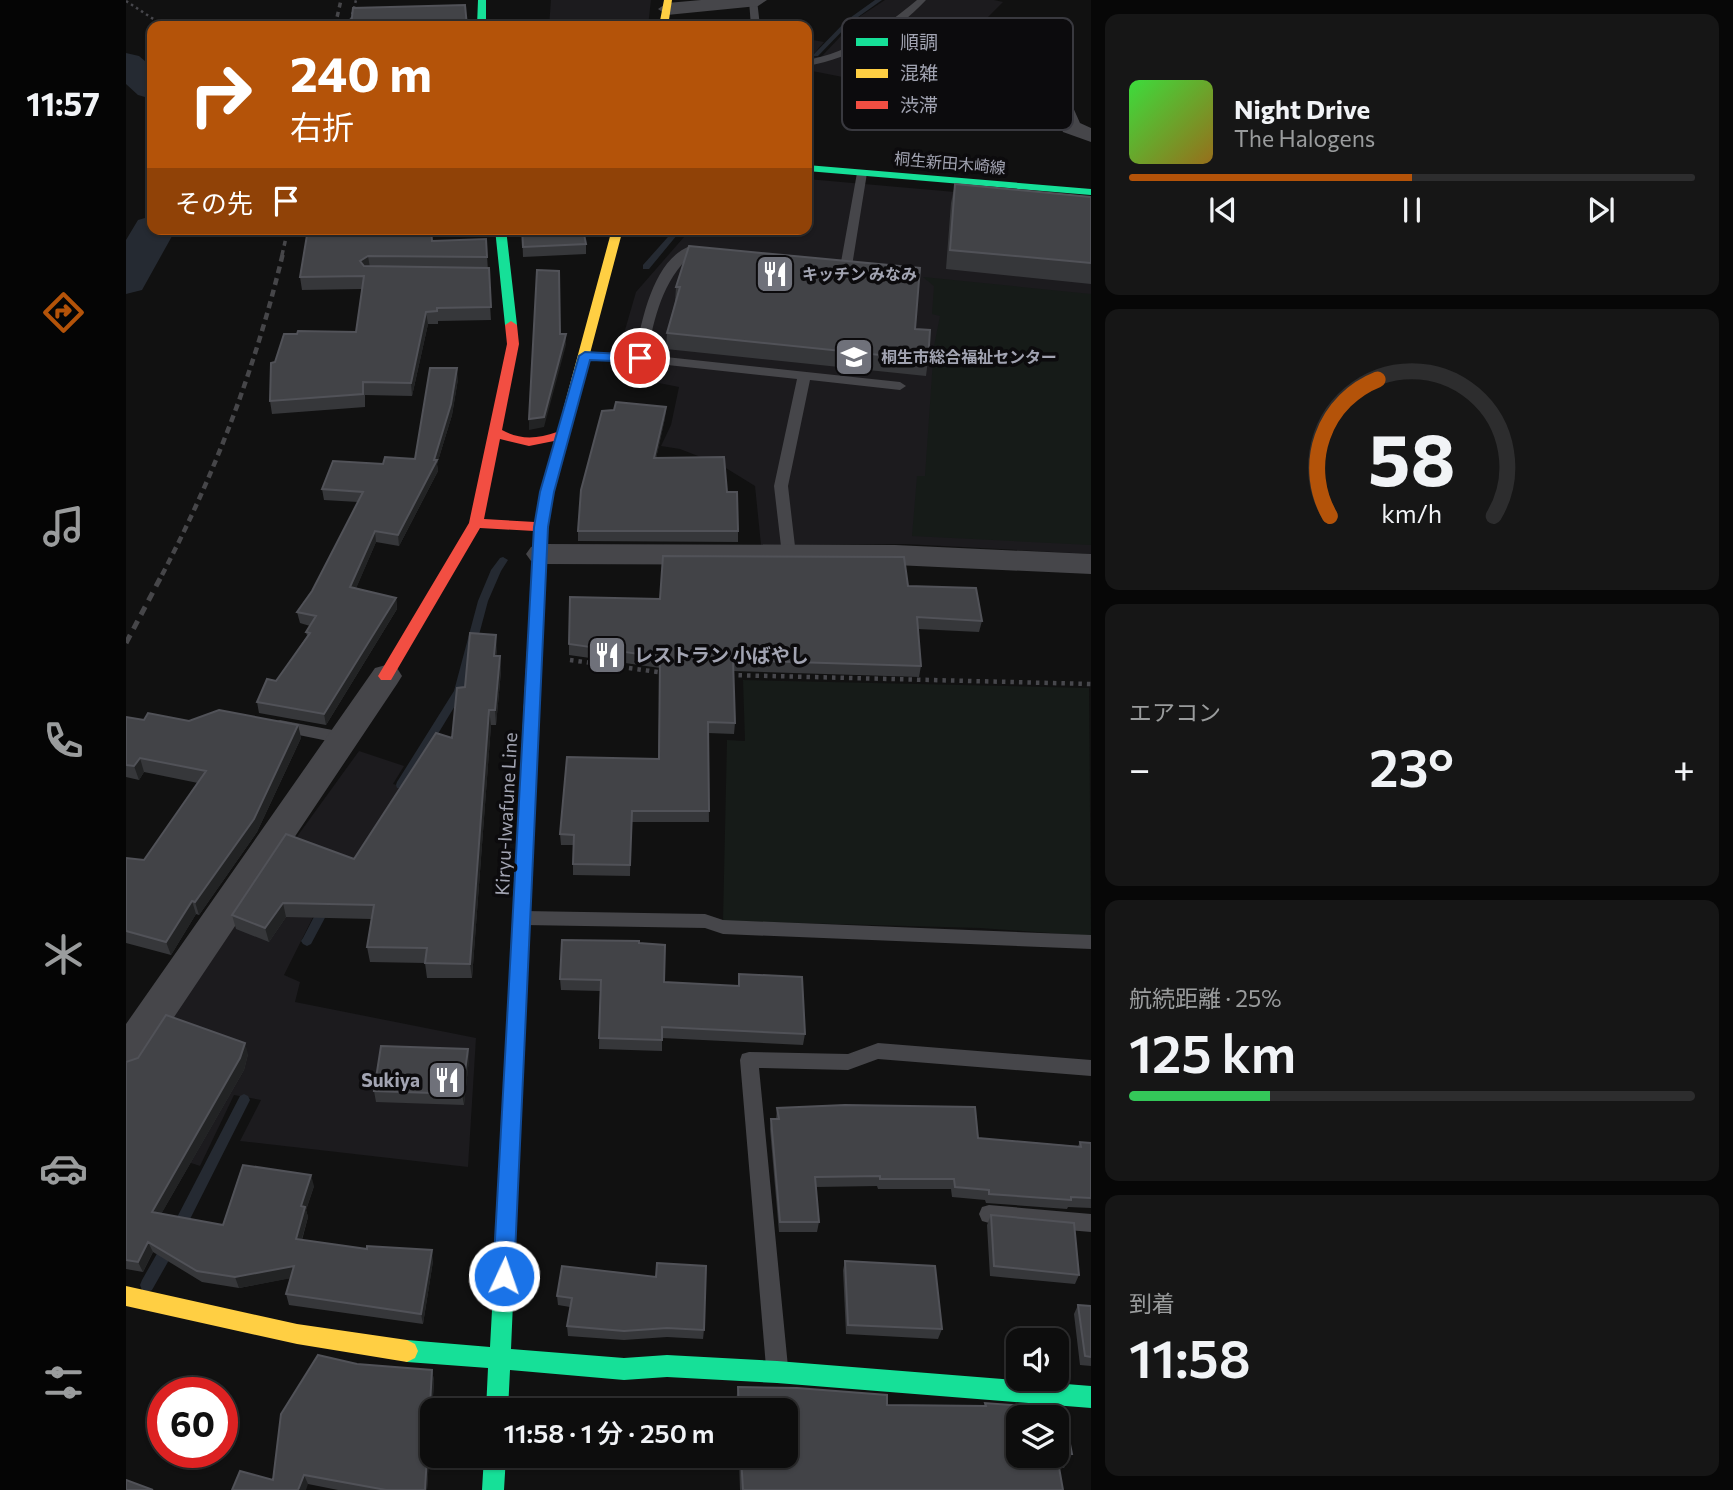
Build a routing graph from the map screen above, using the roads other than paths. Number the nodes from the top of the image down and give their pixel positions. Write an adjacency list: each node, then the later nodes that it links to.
1 (482, 0): 6 (main road)
2 (755, 0): 4 (street); 7 (lane)
3 (922, 0): 5 (lane)
4 (667, 12)
5 (901, 18)
6 (482, 21)
7 (755, 21)
8 (842, 54): 9 (lane)
9 (812, 62)
10 (1073, 128): 11 (street)
11 (1091, 136)
12 (812, 168): 13 (main road, 桐生新田木崎線)
13 (862, 173): 14 (main road, 桐生新田木崎線); 18 (lane)
14 (1091, 192)
15 (500, 235): 23 (main road)
16 (616, 235): 19 (main road, Kiryu-Iwafune Line)
17 (716, 252): 20 (lane)
18 (820, 263)
19 (585, 356): 20 (lane); 24 (main road, Kiryu-Iwafune Line)
20 (640, 358): 21 (lane)
21 (804, 377): 22 (lane); 27 (lane)
22 (900, 386)
23 (496, 432): 24 (main road); 25 (main road)
24 (563, 434): 26 (main road, Kiryu-Iwafune Line)
25 (476, 523): 26 (main road); 29 (main road)
26 (541, 540): 27 (street); 32 (main road, Kiryu-Iwafune Line)
27 (789, 555): 28 (street)
28 (1091, 564)
29 (386, 676): 31 (street)
30 (261, 722): 31 (lane)
31 (343, 738): 34 (street)
32 (521, 918): 33 (lane); 39 (main road, Kiryu-Iwafune Line)
33 (1091, 942)
34 (126, 1056)
35 (1091, 1068): 40 (lane)
36 (989, 1214): 37 (lane)
37 (1091, 1223)
38 (126, 1296): 39 (main road)
39 (500, 1359): 40 (main road); 42 (main road, Kiryu-Iwafune Line)
40 (777, 1372): 41 (main road)
41 (1091, 1396)
42 (498, 1398)
43 (494, 1468): 44 (main road)
44 (493, 1490)

